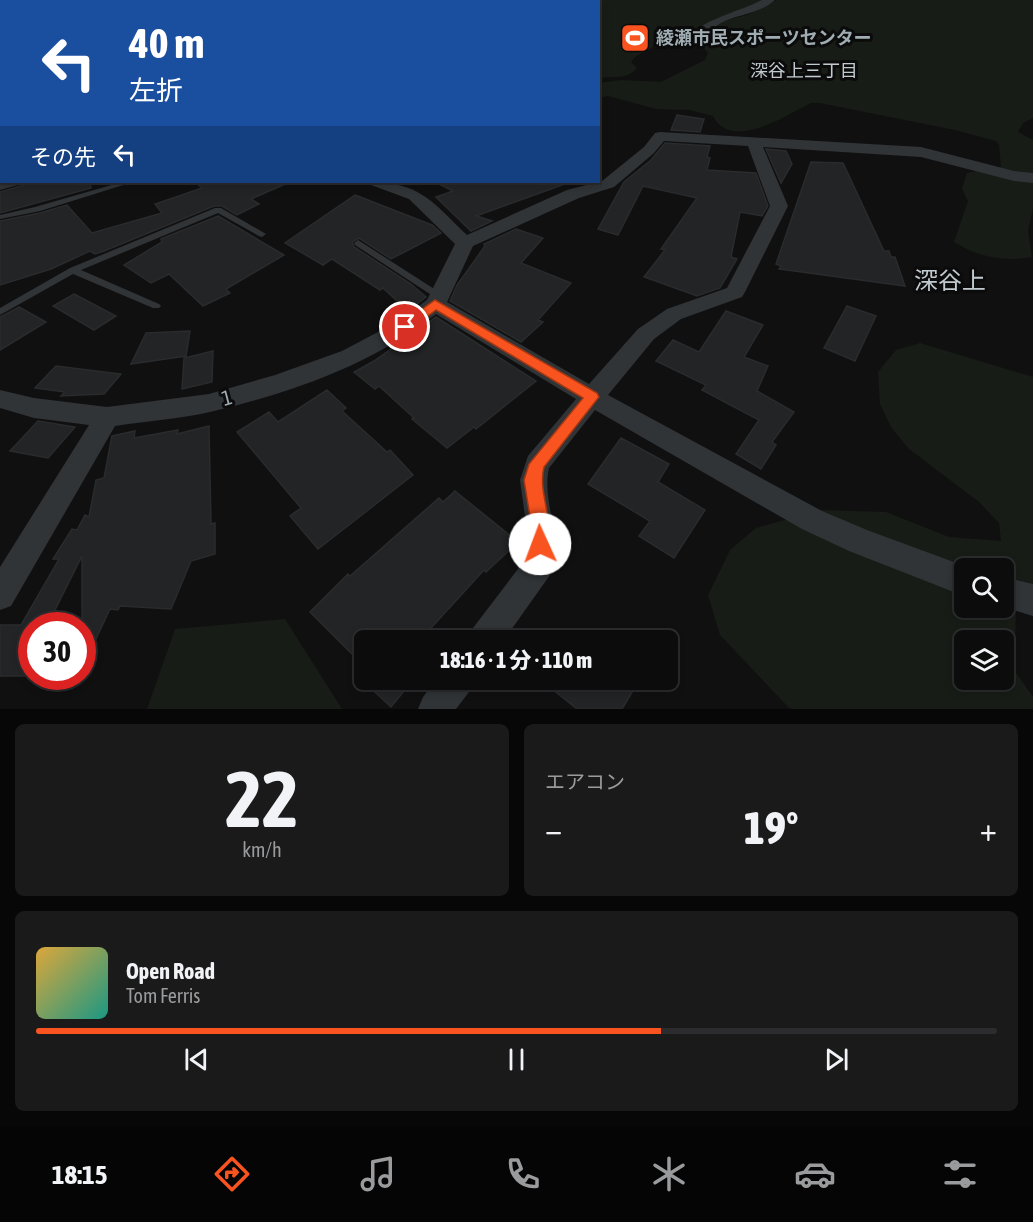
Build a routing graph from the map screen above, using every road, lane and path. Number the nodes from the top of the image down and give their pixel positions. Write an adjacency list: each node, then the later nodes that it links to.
1 (770, 0): 2 (street)
2 (692, 39)
3 (754, 142): 4 (street); 10 (street); 15 (street)
4 (1033, 178)
5 (126, 183): 7 (lane)
6 (380, 183): 10 (street)
7 (0, 217)
8 (262, 234): 11 (lane)
9 (358, 243): 12 (lane)
10 (465, 243): 12 (street)
11 (73, 270): 13 (lane); 14 (lane)
12 (437, 300): 15 (street); 17 (street, 1)
13 (156, 306)
14 (0, 312)
15 (592, 397): 18 (street); 22 (street)
16 (0, 399): 17 (street, 1)
17 (107, 417): 19 (street)
18 (954, 577)
19 (0, 595)
20 (1014, 595): 21 (street)
21 (1033, 600)
22 (492, 630)
23 (449, 690): 24 (street)
24 (435, 709)

